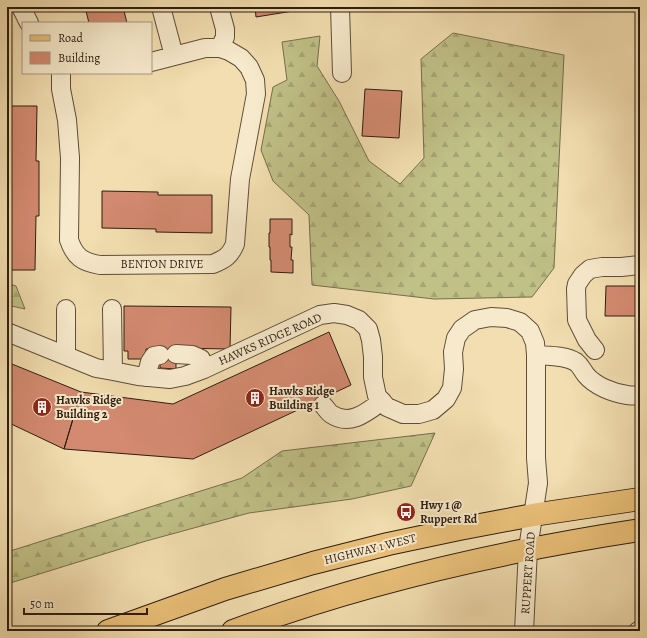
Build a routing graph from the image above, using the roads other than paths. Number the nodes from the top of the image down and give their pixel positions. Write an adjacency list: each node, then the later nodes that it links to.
1 (21, 7): 5 (street)
2 (161, 7): 7 (street)
3 (219, 7): 6 (street)
4 (340, 7): 9 (street)
5 (28, 22)
6 (220, 48): 7 (street, BENTON DRIVE); 10 (street, BENTON DRIVE)
7 (174, 56): 8 (street, BENTON DRIVE)
8 (152, 62)
9 (342, 73)
10 (60, 74)
11 (640, 265): 12 (street)
12 (640, 275)
13 (66, 309): 17 (street)
14 (112, 309): 19 (street)
15 (7, 332): 17 (street, HAWKS RIDGE ROAD)
16 (536, 355): 21 (street); 22 (street); 25 (street)
17 (66, 356): 19 (street, HAWKS RIDGE ROAD)
18 (204, 369): 20 (street, HAWKS RIDGE ROAD); 20 (street); 22 (street, HAWKS RIDGE ROAD)
19 (113, 371): 20 (street, HAWKS RIDGE ROAD)
20 (146, 377)
21 (640, 395)
22 (382, 401): 23 (street)
23 (323, 405)
24 (640, 499): 25 (main road, HIGHWAY 1 WEST)
25 (533, 515): 27 (street, RUPPERT ROAD); 28 (main road, HIGHWAY 1 WEST)
26 (640, 530): 27 (main road)
27 (528, 549): 29 (main road); 30 (street, RUPPERT ROAD)
28 (108, 631)
29 (233, 631)
30 (524, 631)

